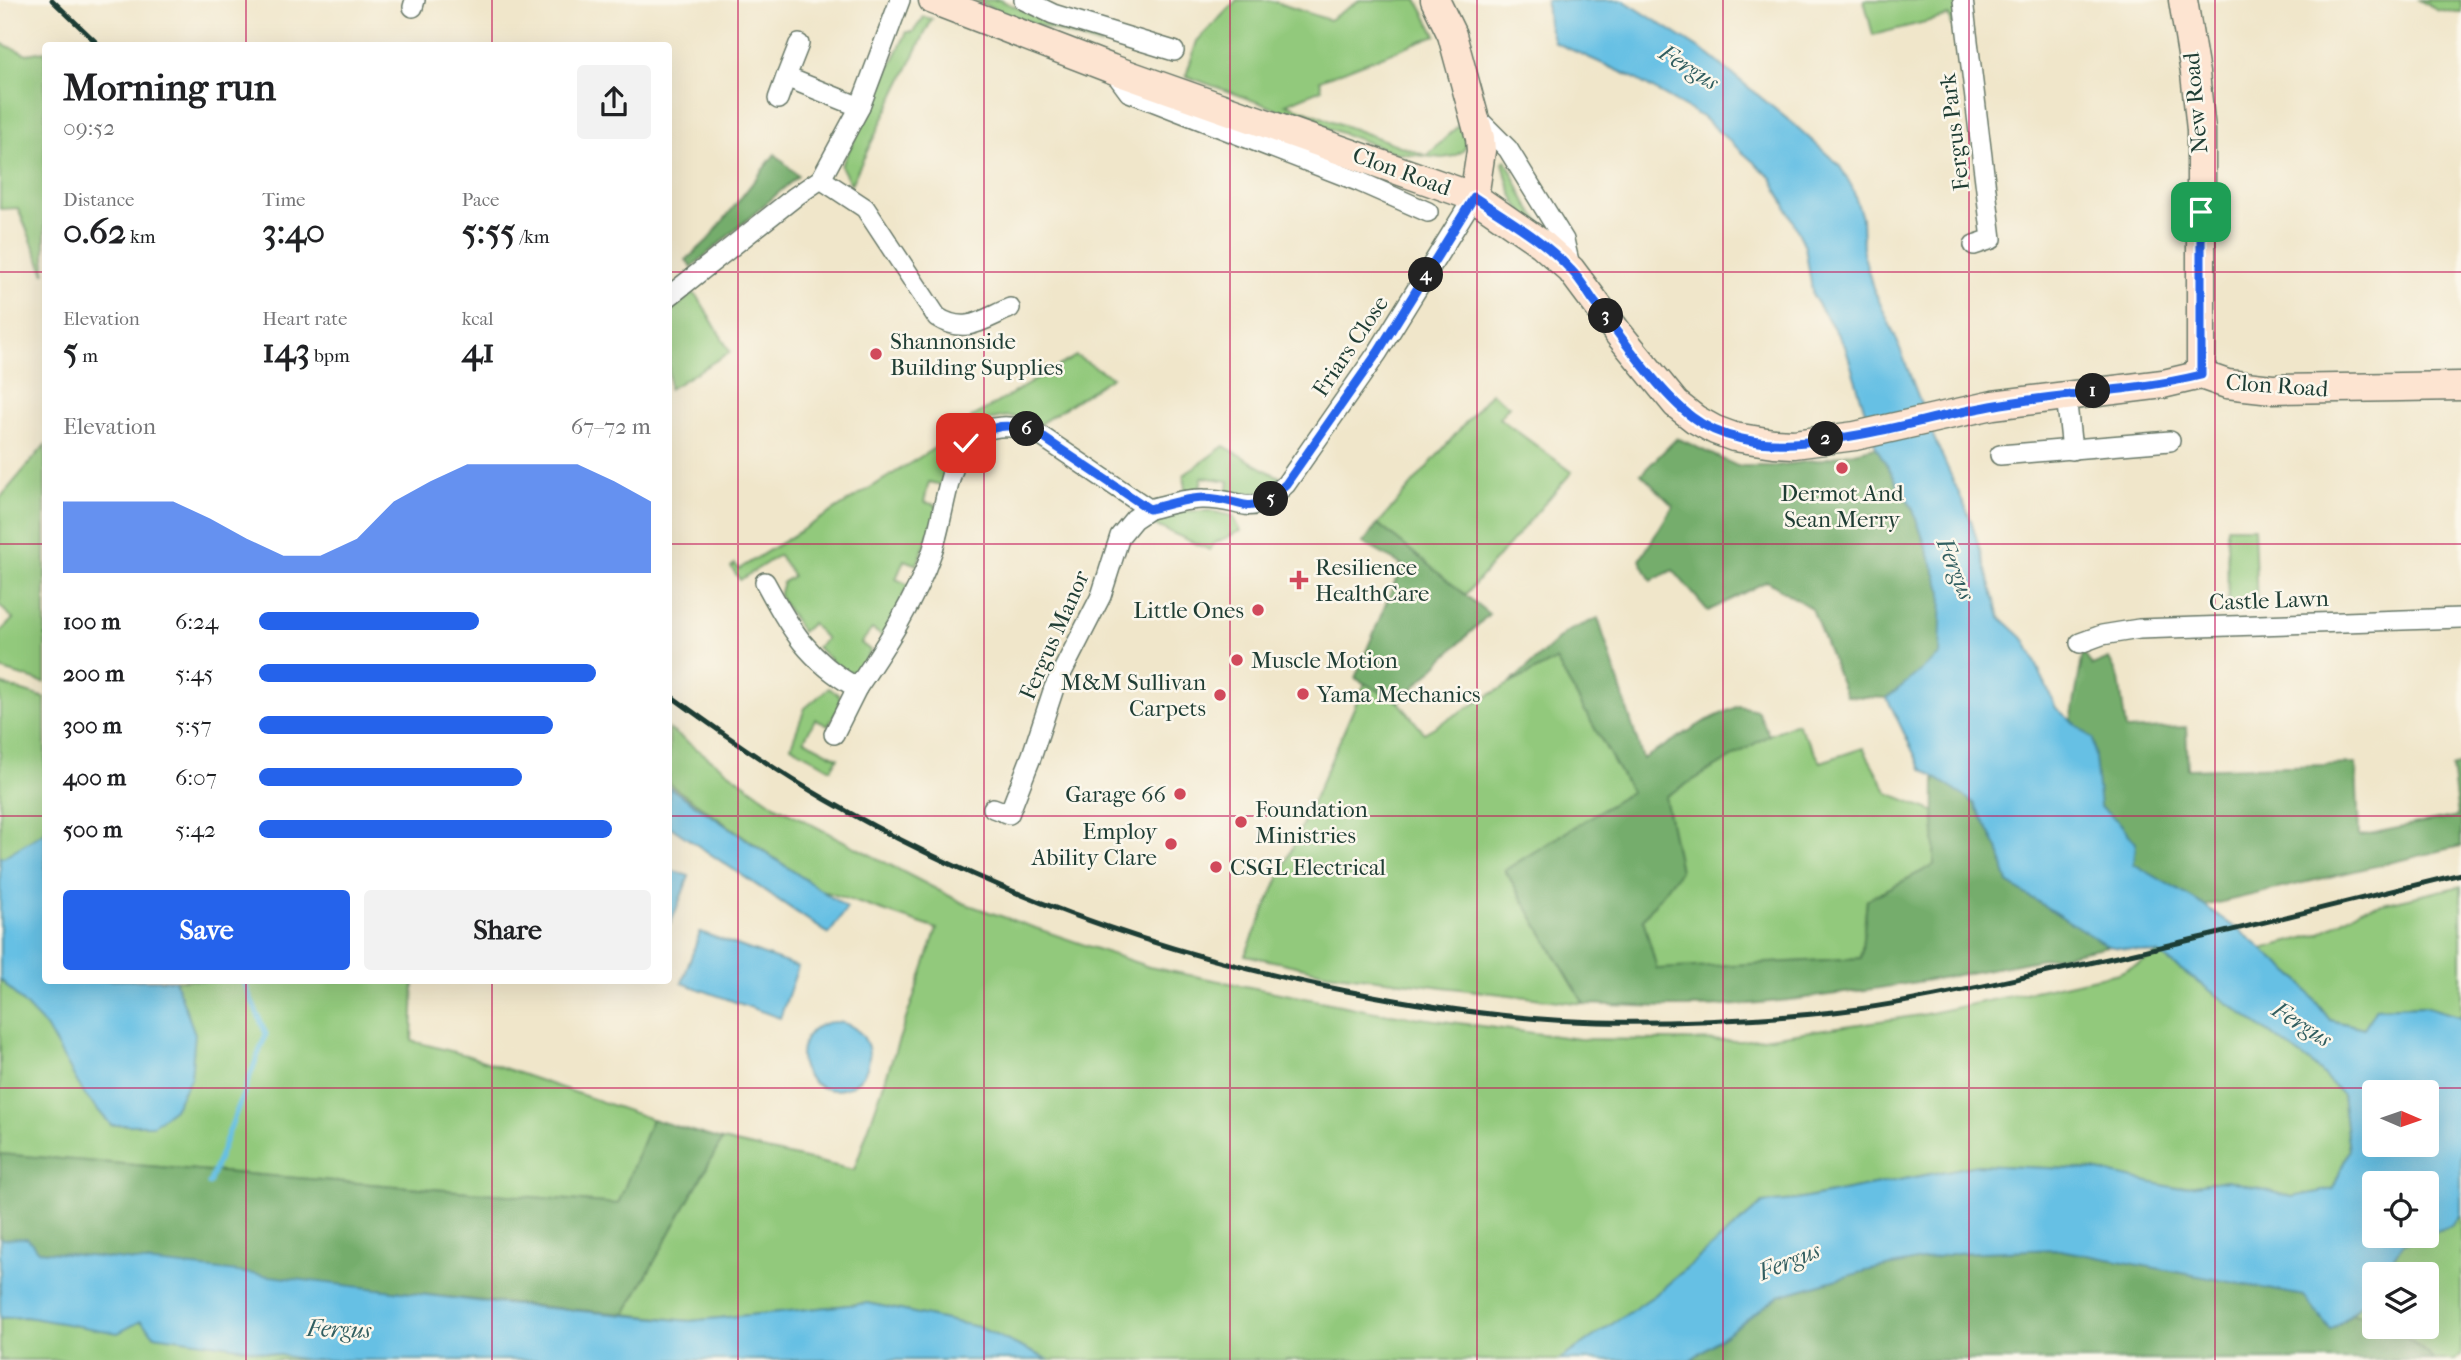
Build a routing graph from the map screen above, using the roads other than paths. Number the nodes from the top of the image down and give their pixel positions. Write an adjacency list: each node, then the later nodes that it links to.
1 (901, 0): 11 (street)
2 (933, 0): 13 (main road, Clon Road)
3 (1024, 0): 8 (street)
4 (1435, 0): 12 (main road)
5 (1963, 0): 17 (street, Fergus Park)
6 (2183, 0): 21 (main road, New Road)
7 (799, 44): 9 (street)
8 (1174, 51)
9 (786, 77): 10 (street); 11 (street)
10 (778, 99)
11 (860, 107): 14 (street)
12 (1476, 118): 15 (main road); 18 (street)
13 (1365, 171): 15 (main road, Clon Road); 16 (street)
14 (821, 178): 19 (street); 20 (street)
15 (1474, 197): 18 (main road, Clon Road); 27 (street, Friars Close)
16 (1428, 212)
17 (1974, 245)
18 (1571, 270): 23 (main road, Clon Road)
19 (672, 294)
20 (1010, 308)
21 (2201, 375): 22 (main road, Clon Road); 23 (main road, Clon Road)
22 (2461, 386)
23 (2066, 395): 25 (street)
24 (2170, 441): 25 (street)
25 (2072, 450): 26 (street)
26 (2000, 456)
27 (1149, 509): 31 (street); 33 (street, Fergus Manor)
28 (765, 582): 31 (street)
29 (2461, 618): 30 (street, Castle Lawn)
30 (2080, 643)
31 (857, 688): 32 (street)
32 (834, 734)
33 (993, 808)

